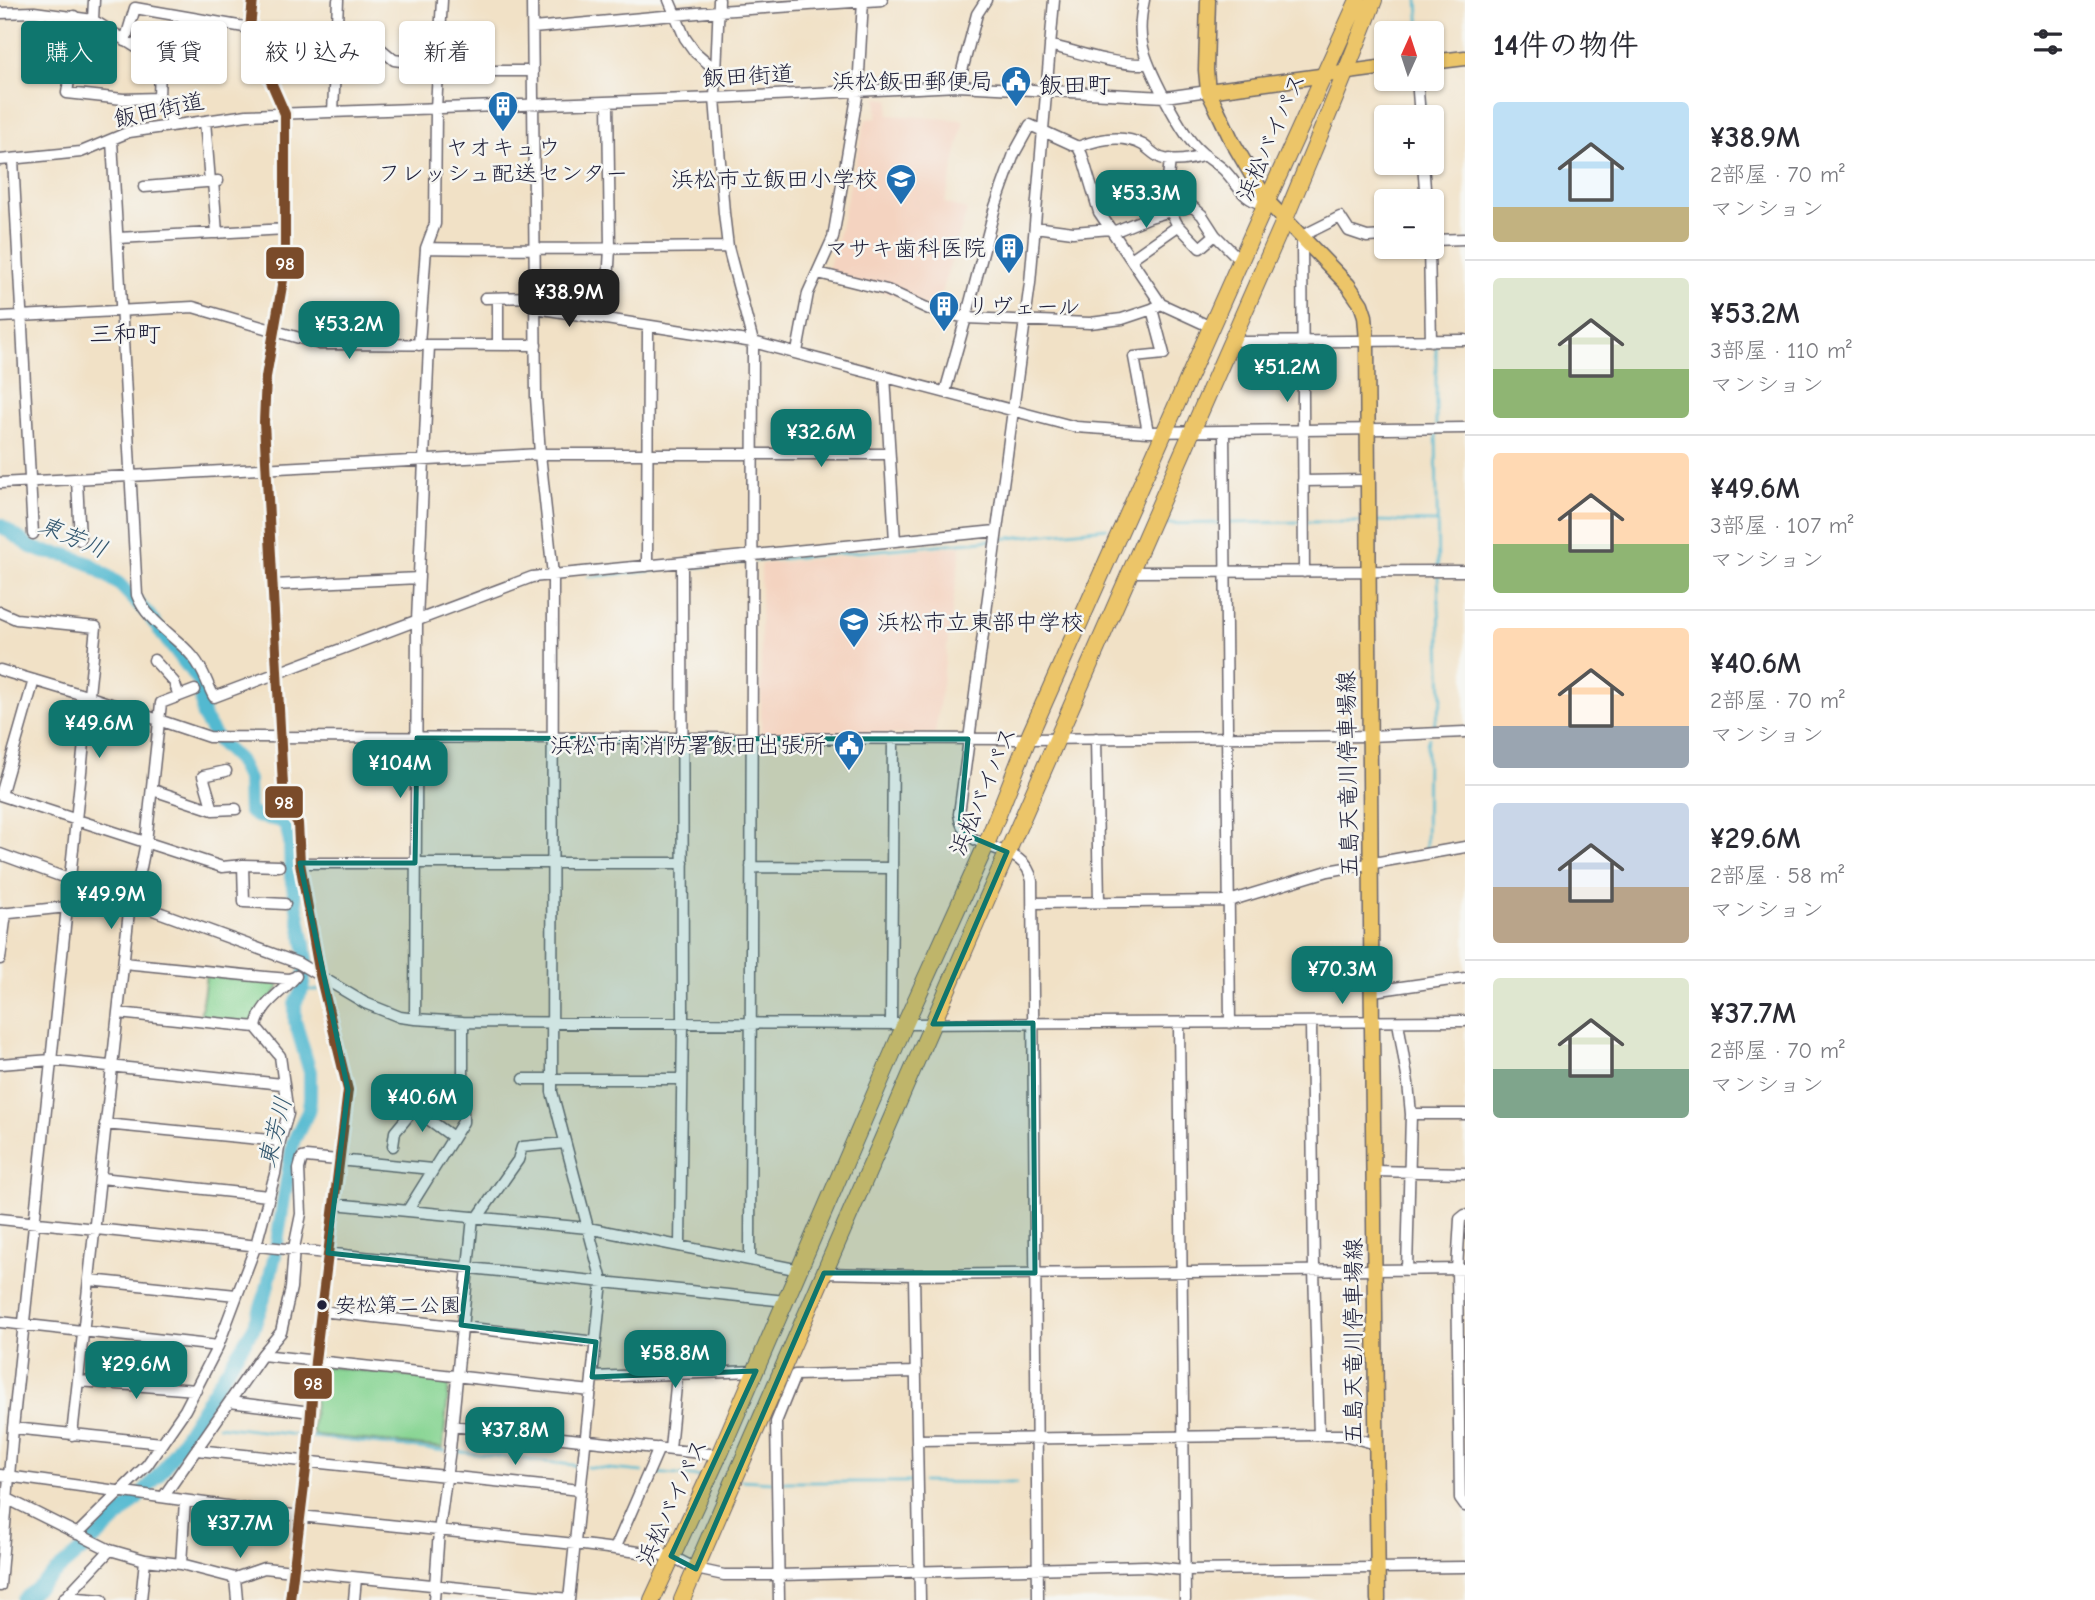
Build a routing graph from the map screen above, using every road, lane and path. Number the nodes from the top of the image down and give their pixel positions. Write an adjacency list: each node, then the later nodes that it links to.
1 (94, 0): 20 (street)
2 (253, 0): 21 (street)
3 (338, 0): 22 (street)
4 (442, 0): 23 (street)
5 (532, 0): 25 (street)
6 (669, 0): 19 (street)
7 (882, 0): 14 (street)
8 (986, 0): 40 (street)
9 (1054, 0): 27 (street)
10 (1144, 0): 30 (street)
11 (1208, 0): 43 (main road, 五島天竜川停車場線)
12 (1357, 0): 36 (highway, 浜松バイパス)
13 (1374, 0): 35 (highway, 浜松バイパス)
14 (863, 1): 16 (street); 42 (street)
15 (34, 6): 17 (street); 18 (street)
16 (719, 6): 19 (street); 33 (street)
17 (0, 13)
18 (74, 16): 20 (street); 45 (street)
19 (677, 16): 25 (street); 33 (street)
20 (93, 20): 26 (street)
21 (251, 21)
22 (337, 21)
23 (441, 21)
24 (241, 26): 26 (street)
25 (533, 28): 32 (street)
26 (125, 41): 45 (street)
27 (1050, 46): 30 (street); 41 (street)
28 (1465, 58): 29 (main road)
29 (1444, 61)
30 (1148, 64): 44 (street)
31 (1374, 69): 35 (main road)
32 (532, 71): 34 (street); 48 (street)
33 (717, 71): 46 (street)
34 (495, 72)
35 (1347, 72): 36 (main road); 65 (highway, 浜松バイパス)
36 (1323, 76): 43 (main road); 63 (highway, 浜松バイパス)
37 (272, 84): 51 (street)
38 (334, 84): 50 (street)
39 (437, 84): 49 (street)
40 (958, 86): 41 (street, 飯田街道); 42 (street, 飯田街道)
41 (1047, 89): 44 (street, 飯田街道); 54 (street)
42 (858, 91): 46 (street, 飯田街道); 84 (street)
43 (1209, 91): 44 (street, 飯田街道); 63 (main road, 五島天竜川停車場線)
44 (1165, 97): 57 (street)
45 (159, 98): 53 (street)
46 (715, 99): 47 (street, 飯田街道); 77 (street)
47 (608, 102): 48 (street, 飯田街道); 79 (street)
48 (533, 104): 49 (street, 飯田街道); 80 (street)
49 (436, 108): 50 (street, 飯田街道); 78 (street)
50 (333, 112): 51 (street, 飯田街道)
51 (285, 114): 52 (street, 飯田街道); 68 (street)
52 (205, 121): 53 (street, 飯田街道); 61 (street)
53 (173, 125): 55 (street, 飯田街道)
54 (1043, 131): 56 (street); 66 (street); 92 (street)
55 (112, 140): 58 (street, 飯田街道); 74 (street)
56 (1078, 147): 59 (street); 69 (street)
57 (1205, 155): 59 (street); 63 (street)
58 (13, 159): 60 (street, 飯田街道); 90 (street)
59 (1170, 159): 64 (street)
60 (0, 160)
61 (214, 181): 62 (street); 70 (street)
62 (144, 187)
63 (1266, 203): 65 (main road, 五島天竜川停車場線); 83 (highway, 浜松バイパス)
64 (1171, 211): 67 (street); 69 (street); 71 (street)
65 (1285, 219): 72 (main road, 五島天竜川停車場線); 98 (highway, 浜松バイパス)
66 (1035, 226): 69 (street); 94 (street)
67 (1178, 226): 71 (street); 81 (street)
68 (286, 229): 70 (street); 97 (street)
69 (1112, 231): 81 (street)
70 (216, 233): 74 (street)
71 (1215, 234): 83 (street)
72 (1302, 236): 73 (street); 100 (main road, 五島天竜川停車場線); 103 (street)
73 (1374, 237)
74 (118, 238): 89 (street)
75 (1465, 239): 76 (street)
76 (1444, 240)
77 (728, 247): 79 (street); 102 (street)
78 (426, 248): 80 (street); 104 (street)
79 (610, 248): 80 (street); 93 (street)
80 (535, 250): 87 (street)
81 (1131, 259): 88 (street)
82 (1429, 259): 101 (street)
83 (1240, 260): 96 (highway, 浜松バイパス)
84 (818, 272): 92 (street); 107 (street)
85 (485, 298): 86 (street)
86 (498, 298): 87 (street); 105 (street)
87 (536, 303): 93 (street); 106 (street)
88 (1156, 307): 94 (street); 96 (street); 115 (street)
89 (122, 311): 90 (street); 97 (street); 124 (street)
90 (22, 316): 91 (street); 128 (street)
91 (0, 317)
92 (967, 318): 94 (street); 109 (street)
93 (606, 319): 95 (street)
94 (1025, 321): 110 (street)
95 (648, 326): 102 (street); 121 (street)
96 (1211, 327): 113 (highway, 浜松バイパス)
97 (275, 332): 104 (street); 123 (street)
98 (1233, 339): 103 (street); 116 (highway, 浜松バイパス)
99 (1465, 340): 101 (street)
100 (1367, 341): 101 (street); 103 (street); 112 (main road, 五島天竜川停車場線)
101 (1431, 341)
102 (753, 342): 107 (street); 118 (street)
103 (1302, 342): 114 (street)
104 (424, 345): 105 (street); 122 (street)
105 (499, 345): 106 (street)
106 (536, 345): 120 (street)
107 (797, 352): 108 (street)
108 (885, 376): 109 (street); 119 (street)
109 (945, 392): 110 (street)
110 (1013, 411): 115 (street); 130 (street)
111 (1465, 428): 112 (street)
112 (1367, 430): 114 (street); 126 (main road, 五島天竜川停車場線)
113 (1165, 431): 115 (street); 116 (street); 167 (highway, 浜松バイパス)
114 (1303, 431): 117 (street); 127 (street)
115 (1147, 432)
116 (1192, 432): 117 (street); 138 (highway, 浜松バイパス)
117 (1224, 432): 139 (street)
118 (752, 453): 119 (street); 121 (street); 134 (street)
119 (889, 453): 133 (street)
120 (540, 454): 121 (street); 122 (street); 142 (street)
121 (647, 454): 136 (street)
122 (425, 462): 123 (street); 143 (street)
123 (267, 470): 124 (street); 144 (street)
124 (131, 478): 125 (street); 149 (street)
125 (77, 480): 128 (street); 132 (street)
126 (1368, 480): 127 (street); 141 (main road, 五島天竜川停車場線)
127 (1303, 481): 140 (street)
128 (31, 482): 129 (street); 131 (street)
129 (0, 483)
130 (996, 531): 133 (street); 166 (street)
131 (33, 534)
132 (79, 540)
133 (895, 541): 134 (street)
134 (751, 556): 135 (street); 161 (street)
135 (682, 563): 136 (street); 165 (street)
136 (647, 566): 142 (street)
137 (1465, 571): 141 (street)
138 (1130, 572): 139 (street); 163 (highway, 浜松バイパス)
139 (1225, 572): 140 (street); 157 (street)
140 (1304, 572): 141 (street)
141 (1369, 572): 156 (main road, 五島天竜川停車場線)
142 (553, 575): 146 (street); 160 (street)
143 (419, 578): 144 (street); 146 (street)
144 (274, 585): 149 (street)
145 (0, 612): 153 (street)
146 (417, 621): 149 (street); 159 (street)
147 (154, 660): 152 (street)
148 (0, 670): 150 (street)
149 (278, 673): 158 (street)
150 (34, 680): 153 (street); 170 (street)
151 (195, 690): 152 (street)
152 (179, 696): 154 (street)
153 (90, 697): 154 (street); 173 (street)
154 (159, 720): 158 (street); 169 (street)
155 (1465, 732): 156 (street)
156 (1369, 736): 157 (street); 182 (main road, 五島天竜川停車場線)
157 (1226, 737): 164 (street); 189 (street)
158 (281, 738): 159 (street); 179 (street)
159 (416, 738): 160 (street); 180 (street)
160 (552, 738): 165 (street); 184 (street)
161 (751, 738): 162 (street); 165 (street); 186 (street)
162 (893, 738): 166 (street); 187 (street)
163 (1058, 738): 164 (street); 167 (street); 177 (highway, 浜松バイパス)
164 (1096, 738): 191 (street)
165 (683, 739): 181 (street)
166 (968, 739): 167 (street); 175 (street)
167 (1028, 739): 175 (highway, 浜松バイパス)
168 (226, 771): 172 (street)
169 (152, 790): 172 (street); 174 (street)
170 (0, 795): 173 (street)
171 (236, 809): 172 (street)
172 (213, 810)
173 (77, 820): 174 (street); 188 (street)
174 (146, 842): 183 (street); 190 (street)
175 (986, 845): 177 (street); 216 (highway, 浜松バイパス)
176 (1465, 846): 182 (street)
177 (1007, 852): 192 (street); 217 (highway, 浜松バイパス)
178 (0, 854): 188 (street)
179 (300, 863): 180 (street); 199 (street)
180 (415, 863): 184 (street); 204 (street)
181 (683, 863): 184 (street); 207 (street)
182 (1371, 863): 189 (street); 202 (main road, 五島天竜川停車場線)
183 (243, 864): 185 (street); 193 (street)
184 (552, 864): 210 (street)
185 (279, 866)
186 (751, 867): 187 (street); 211 (street)
187 (892, 869): 216 (street)
188 (70, 879): 190 (street); 194 (street)
189 (1229, 901): 191 (street); 214 (street)
190 (132, 902): 197 (street); 198 (street)
191 (1099, 902): 192 (street)
192 (1033, 903): 212 (street)
193 (285, 904)
194 (67, 907): 195 (street); 219 (street)
195 (3, 913): 196 (street)
196 (0, 958)
197 (124, 963): 200 (street); 203 (street)
198 (300, 964): 199 (street); 200 (street)
199 (317, 973): 204 (street); 233 (street)
200 (295, 977): 218 (street)
201 (1465, 978): 202 (street)
202 (1373, 991): 215 (main road, 五島天竜川停車場線)
203 (118, 1013): 218 (street); 221 (street)
204 (415, 1019): 206 (street)
205 (1465, 1021): 209 (street)
206 (463, 1022): 210 (street); 229 (street)
207 (683, 1022): 210 (street); 211 (street); 224 (street)
208 (1311, 1022): 214 (street); 215 (street); 256 (street)
209 (1398, 1022): 215 (street); 226 (street)
210 (551, 1023): 223 (street)
211 (751, 1023): 216 (street); 252 (street)
212 (1033, 1023): 213 (street); 217 (street); 261 (street)
213 (1180, 1023): 214 (street); 259 (street)
214 (1230, 1023)
215 (1372, 1023): 235 (main road, 五島天竜川停車場線)
216 (898, 1024): 217 (street); 254 (highway, 浜松バイパス)
217 (933, 1024): 260 (highway, 浜松バイパス)
218 (256, 1027): 225 (street)
219 (51, 1060): 220 (street); 221 (street); 245 (street)
220 (0, 1064)
221 (113, 1068): 225 (street); 228 (street)
222 (524, 1079): 223 (street)
223 (551, 1079): 224 (street); 231 (street)
224 (682, 1079): 249 (street)
225 (282, 1084): 230 (street)
226 (1411, 1114): 227 (street); 236 (street)
227 (1465, 1114)
228 (106, 1124): 230 (street); 238 (street)
229 (453, 1137): 232 (street); 234 (street)
230 (280, 1141): 239 (street)
231 (565, 1143): 243 (street); 246 (street)
232 (393, 1146)
233 (338, 1160): 234 (street); 240 (street); 250 (street)
234 (432, 1169): 241 (street)
235 (1374, 1171): 236 (street); 258 (main road, 五島天竜川停車場線)
236 (1409, 1172): 237 (street); 257 (street)
237 (1465, 1172)
238 (101, 1178): 239 (street); 247 (street)
239 (268, 1196): 248 (street)
240 (334, 1204): 241 (street); 251 (street)
241 (408, 1210): 243 (street)
242 (1465, 1215): 255 (street)
243 (476, 1217): 246 (street); 253 (street)
244 (0, 1219): 245 (street)
245 (34, 1222): 247 (street); 269 (street)
246 (588, 1228): 249 (street); 264 (street)
247 (95, 1229): 248 (street); 263 (street)
248 (257, 1245): 250 (street); 265 (street)
249 (680, 1245): 252 (street)
250 (290, 1248): 251 (street); 274 (street)
251 (328, 1253): 253 (street); 267 (street)
252 (750, 1259): 254 (street)
253 (468, 1268): 264 (street); 270 (street)
254 (800, 1269): 266 (highway, 浜松バイパス)
255 (1461, 1269): 257 (street); 286 (street)
256 (1314, 1270): 258 (street); 259 (street); 290 (street)
257 (1407, 1270): 258 (street)
258 (1376, 1271): 295 (main road, 五島天竜川停車場線)
259 (1183, 1272): 261 (street); 292 (street)
260 (824, 1273): 262 (street); 320 (highway, 浜松バイパス)
261 (1035, 1273): 262 (street); 291 (street)
262 (914, 1275): 277 (street)
263 (90, 1280): 265 (street); 271 (street)
264 (602, 1282): 266 (street); 272 (street)
265 (236, 1295): 273 (street)
266 (786, 1301): 276 (highway, 浜松バイパス)
267 (321, 1311): 270 (street); 275 (street)
268 (0, 1322): 269 (street)
269 (24, 1325): 271 (street); 288 (street)
270 (461, 1325): 272 (street); 279 (street)
271 (85, 1331): 273 (street); 281 (street)
272 (596, 1342): 280 (street)
273 (218, 1346): 282 (street)
274 (261, 1355): 275 (street); 284 (street)
275 (315, 1361): 279 (street); 285 (street)
276 (756, 1371): 278 (street); 299 (highway, 浜松バイパス)
277 (916, 1372): 294 (street); 326 (street)
278 (677, 1375): 280 (street); 297 (street)
279 (457, 1377): 283 (street); 287 (street)
280 (592, 1377): 283 (street)
281 (79, 1381): 282 (street); 289 (street)
282 (196, 1390): 296 (street)
283 (591, 1391): 293 (street)
284 (230, 1402): 285 (street); 298 (street)
285 (311, 1412): 300 (street)
286 (1462, 1425): 308 (street)
287 (452, 1426): 293 (street); 302 (street)
288 (13, 1428): 289 (street); 301 (street)
289 (72, 1435): 296 (street)
290 (1319, 1435): 292 (street); 295 (street)
291 (1037, 1437): 292 (street); 294 (street); 321 (street)
292 (1184, 1437): 322 (street)
293 (585, 1440): 297 (street); 303 (street)
294 (917, 1440): 324 (street)
295 (1377, 1441): 319 (main road, 五島天竜川停車場線)
296 (162, 1443): 304 (street)
297 (664, 1448): 299 (street); 313 (street)
298 (197, 1450): 300 (street); 305 (street)
299 (719, 1455): 315 (highway, 浜松バイパス)
300 (307, 1461): 302 (street); 309 (street)
301 (4, 1475): 304 (street); 306 (street)
302 (446, 1475): 303 (street); 310 (street)
303 (580, 1490): 312 (street)
304 (121, 1491): 305 (street); 311 (street)
305 (164, 1496): 307 (street)
306 (6, 1498): 311 (street); 323 (street)
307 (185, 1501): 309 (street); 317 (street)
308 (1465, 1506)
309 (300, 1516): 310 (street); 325 (street)
310 (439, 1531): 312 (street); 330 (street)
311 (77, 1534): 314 (street)
312 (575, 1544): 313 (street); 338 (street)
313 (615, 1549): 315 (street)
314 (110, 1550): 316 (street); 331 (street)
315 (671, 1556): 320 (street); 339 (highway, 浜松バイパス)
316 (145, 1560): 317 (street); 333 (street)
317 (181, 1564): 327 (street)
318 (1465, 1567): 319 (street)
319 (1378, 1568): 322 (street); 345 (main road, 五島天竜川停車場線)
320 (696, 1569): 326 (street); 340 (highway, 浜松バイパス)
321 (1038, 1569): 322 (street); 324 (street); 343 (street)
322 (1185, 1570): 344 (street)
323 (1, 1571): 329 (street)
324 (920, 1572): 326 (street); 342 (street)
325 (293, 1573): 327 (street); 328 (street); 335 (street)
326 (779, 1575): 341 (street)
327 (235, 1578): 334 (street)
328 (356, 1578): 330 (street); 336 (street)
329 (0, 1586)
330 (435, 1586): 337 (street); 338 (street)
331 (64, 1598): 332 (street)
332 (102, 1600)
333 (141, 1600)
334 (237, 1600)
335 (290, 1600)
336 (354, 1600)
337 (434, 1600)
338 (569, 1600)
339 (652, 1600)
340 (682, 1600)
341 (779, 1600)
342 (920, 1600)
343 (1038, 1600)
344 (1185, 1600)
345 (1378, 1600)

